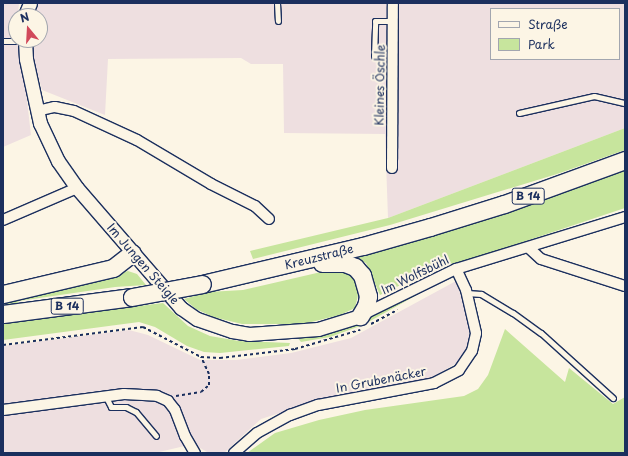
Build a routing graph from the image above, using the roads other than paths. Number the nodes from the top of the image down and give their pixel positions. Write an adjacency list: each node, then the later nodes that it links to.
1 (277, 3): 3 (lane)
2 (393, 3): 4 (street, Kleines Öschle)
3 (278, 21)
4 (394, 21): 6 (lane); 11 (street, Kleines Öschle)
5 (25, 48): 8 (street, Im Jungen Steigle)
6 (374, 56)
7 (625, 103): 9 (lane)
8 (37, 110): 12 (street, Im Jungen Steigle); 14 (street)
9 (520, 113)
10 (625, 160): 18 (main road, Kreuzstraße / B 14)
11 (392, 168)
12 (77, 188): 15 (street); 17 (street, Im Jungen Steigle)
13 (625, 217): 16 (street, Im Wolfsbühl)
14 (269, 219)
15 (3, 220)
16 (529, 248): 19 (street, Im Wolfsbühl); 20 (street)
17 (132, 253): 22 (main road); 24 (street, Im Jungen Steigle)
18 (308, 260): 23 (main road, Kreuzstraße / B 14, bridge); 24 (main road)
19 (456, 269): 21 (street, In Grubenäcker); 24 (street, Im Wolfsbühl)
20 (625, 286)
21 (467, 293): 26 (lane); 30 (street, In Grubenäcker)
22 (3, 294)
23 (3, 314)
24 (360, 316)
25 (106, 397): 27 (street); 28 (lane); 29 (street)
26 (613, 398)
27 (3, 410)
28 (156, 436)
29 (195, 453)
30 (234, 453)

